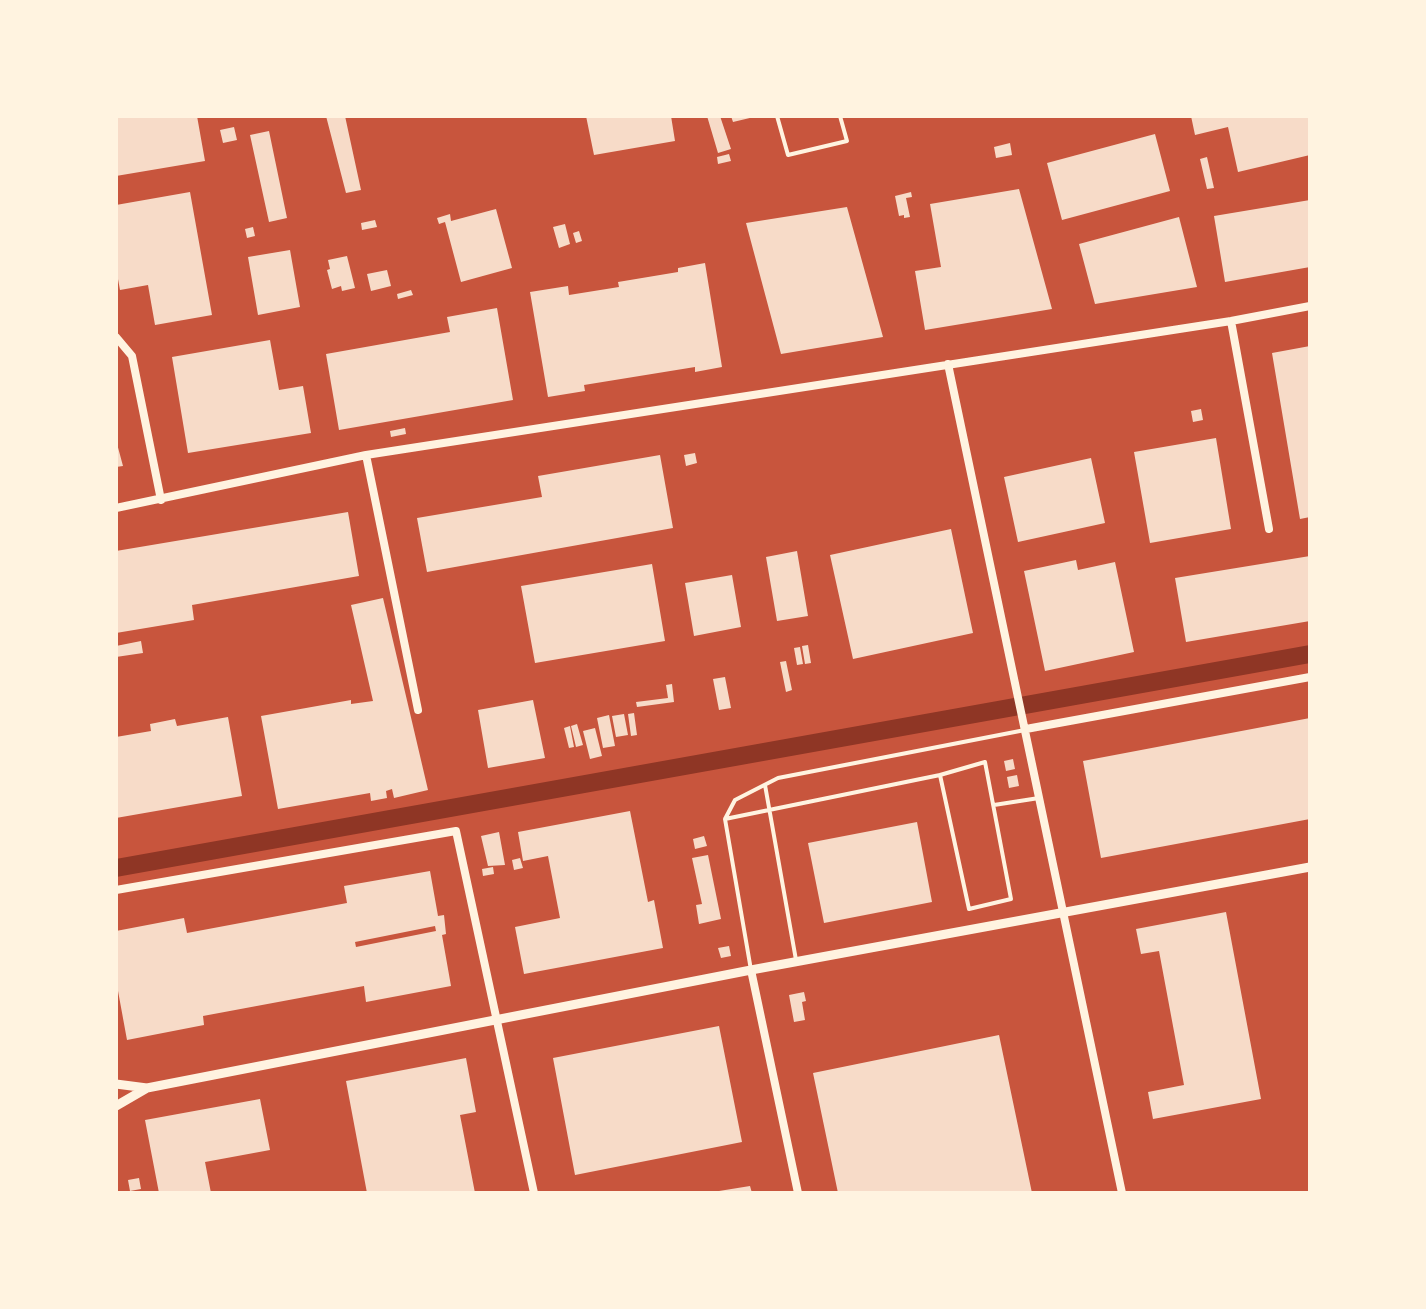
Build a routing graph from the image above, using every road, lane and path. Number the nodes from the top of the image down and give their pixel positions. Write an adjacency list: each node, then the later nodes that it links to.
1 (777, 116): 2 (lane)
2 (840, 116)
3 (1310, 306): 4 (street)
4 (1231, 321): 6 (street); 10 (street)
5 (116, 337): 8 (street)
6 (948, 364): 7 (street); 13 (street)
7 (366, 455): 8 (street); 12 (street)
8 (161, 500): 9 (street)
9 (116, 508)
10 (1269, 529)
11 (1310, 677): 13 (street)
12 (418, 710)
13 (1025, 725): 15 (lane); 16 (street)
14 (940, 775): 17 (lane); 17 (lane); 18 (lane)
15 (765, 785): 18 (lane); 19 (lane)
16 (1041, 798): 17 (lane); 22 (street)
17 (994, 805)
18 (769, 810): 19 (lane); 23 (lane)
19 (725, 819): 24 (lane)
20 (1310, 867): 22 (street)
21 (116, 890): 25 (street)
22 (1064, 914): 23 (street); 31 (street)
23 (796, 962): 24 (street)
24 (751, 970): 25 (street); 30 (street)
25 (499, 1020): 27 (street); 29 (street)
26 (116, 1084): 27 (street)
27 (147, 1088): 28 (street)
28 (117, 1104)
29 (534, 1193)
30 (798, 1193)
31 (1122, 1193)

